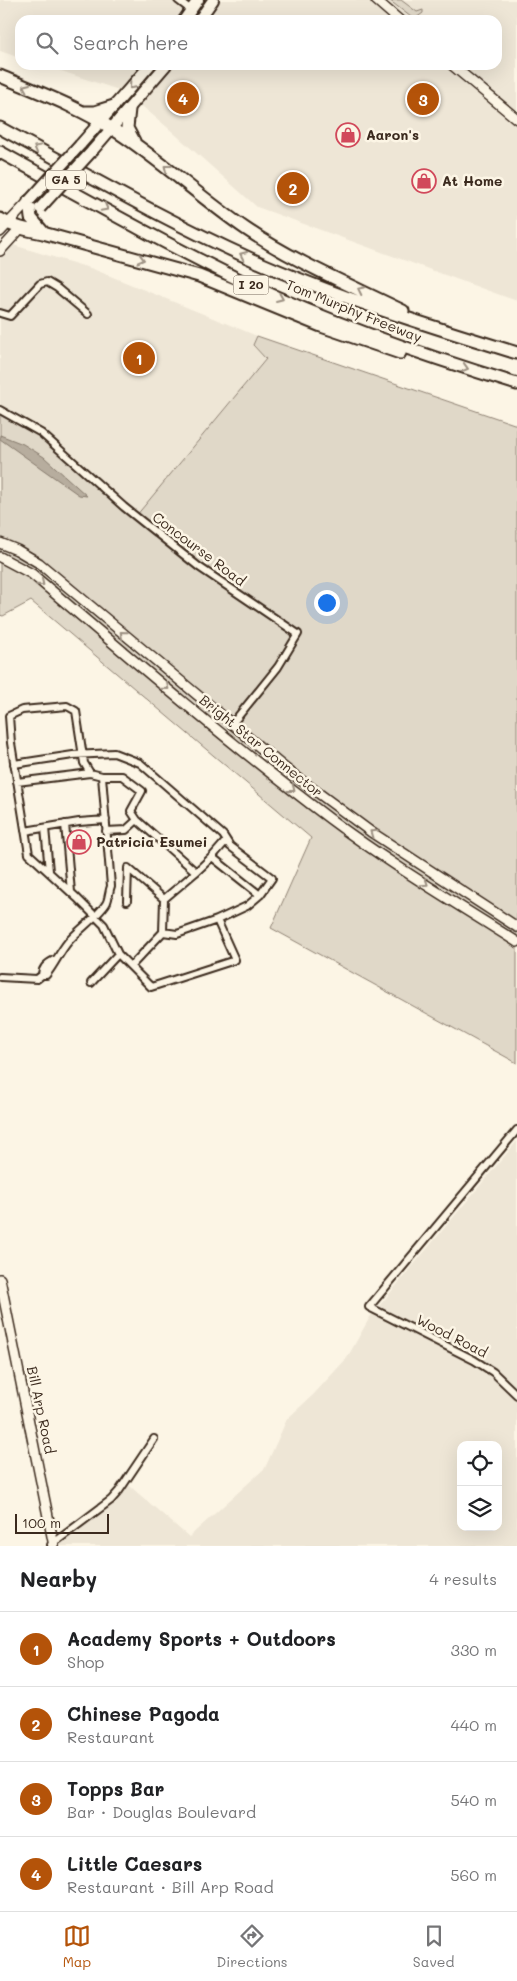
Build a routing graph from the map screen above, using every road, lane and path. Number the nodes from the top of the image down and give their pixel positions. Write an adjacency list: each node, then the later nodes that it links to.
1 (178, 0): 4 (street)
2 (213, 0): 6 (main road)
3 (376, 0): 7 (street)
4 (194, 3): 5 (main road)
5 (187, 15)
6 (202, 15)
7 (393, 15)
8 (146, 70): 12 (main road, GA 5, one-way to 12)
9 (162, 70): 13 (main road, GA 5)
10 (458, 70): 15 (street)
11 (0, 76): 14 (highway, one-way to 11)
12 (114, 106): 14 (highway); 16 (main road, GA 5)
13 (129, 108): 18 (main road, GA 5); 19 (highway)
14 (85, 112): 16 (highway)
15 (517, 119)
16 (100, 122): 18 (highway); 21 (main road, GA 5, bridge)
17 (0, 128): 29 (highway, Tom Murphy Freeway / I 20, one-way to 17)
18 (112, 128): 19 (highway); 22 (main road, GA 5, bridge)
19 (138, 146): 29 (highway, one-way to 19)
20 (0, 152): 31 (highway, Tom Murphy Freeway / I 20, one-way to 31)
21 (29, 201): 22 (highway); 23 (street, GA 5)
22 (31, 218): 24 (main road, GA 5); 25 (highway)
23 (3, 225): 24 (highway)
24 (21, 228): 25 (highway); 26 (street, GA 5)
25 (43, 233): 31 (highway, one-way to 31)
26 (0, 251)
27 (0, 313): 28 (street)
28 (88, 314)
29 (436, 328): 30 (highway, Tom Murphy Freeway / I 20)
30 (517, 354)
31 (438, 360): 32 (highway, Tom Murphy Freeway / I 20, one-way to 32)
32 (517, 384)
33 (0, 410): 36 (street, Concourse Road)
34 (0, 543): 36 (street, Bright Star Connector, one-way to 34)
35 (0, 557): 60 (street, Bright Star Connector, one-way to 60)
36 (232, 724): 58 (street, Bright Star Connector, one-way to 36)
37 (83, 755): 38 (street); 38 (street); 39 (street); 48 (street)
38 (14, 764): 41 (street)
39 (90, 773): 40 (street); 41 (street)
40 (102, 776): 42 (street); 43 (street)
41 (17, 782): 46 (street)
42 (106, 820): 44 (street); 47 (street)
43 (137, 820): 47 (street); 51 (street)
44 (65, 824): 45 (street); 52 (street)
45 (45, 828): 46 (street); 50 (street)
46 (25, 831): 50 (street)
47 (106, 831): 56 (street)
48 (226, 841): 49 (street); 53 (street)
49 (212, 857): 51 (street); 53 (street)
50 (49, 871): 52 (street)
51 (196, 872): 54 (street)
52 (71, 892): 56 (street)
53 (260, 895): 57 (street)
54 (164, 899): 55 (street); 59 (street)
55 (127, 901)
56 (94, 915): 61 (street); 63 (street)
57 (217, 920): 59 (street); 62 (street)
58 (517, 927)
59 (163, 932): 62 (street)
60 (517, 942)
61 (118, 954): 62 (street); 64 (street)
62 (131, 966)
63 (0, 977)
64 (91, 983)
65 (517, 1130): 67 (street, Wood Road)
66 (0, 1279): 69 (street, Bill Arp Road)
67 (517, 1395)
68 (154, 1439): 69 (street)
69 (52, 1545)

